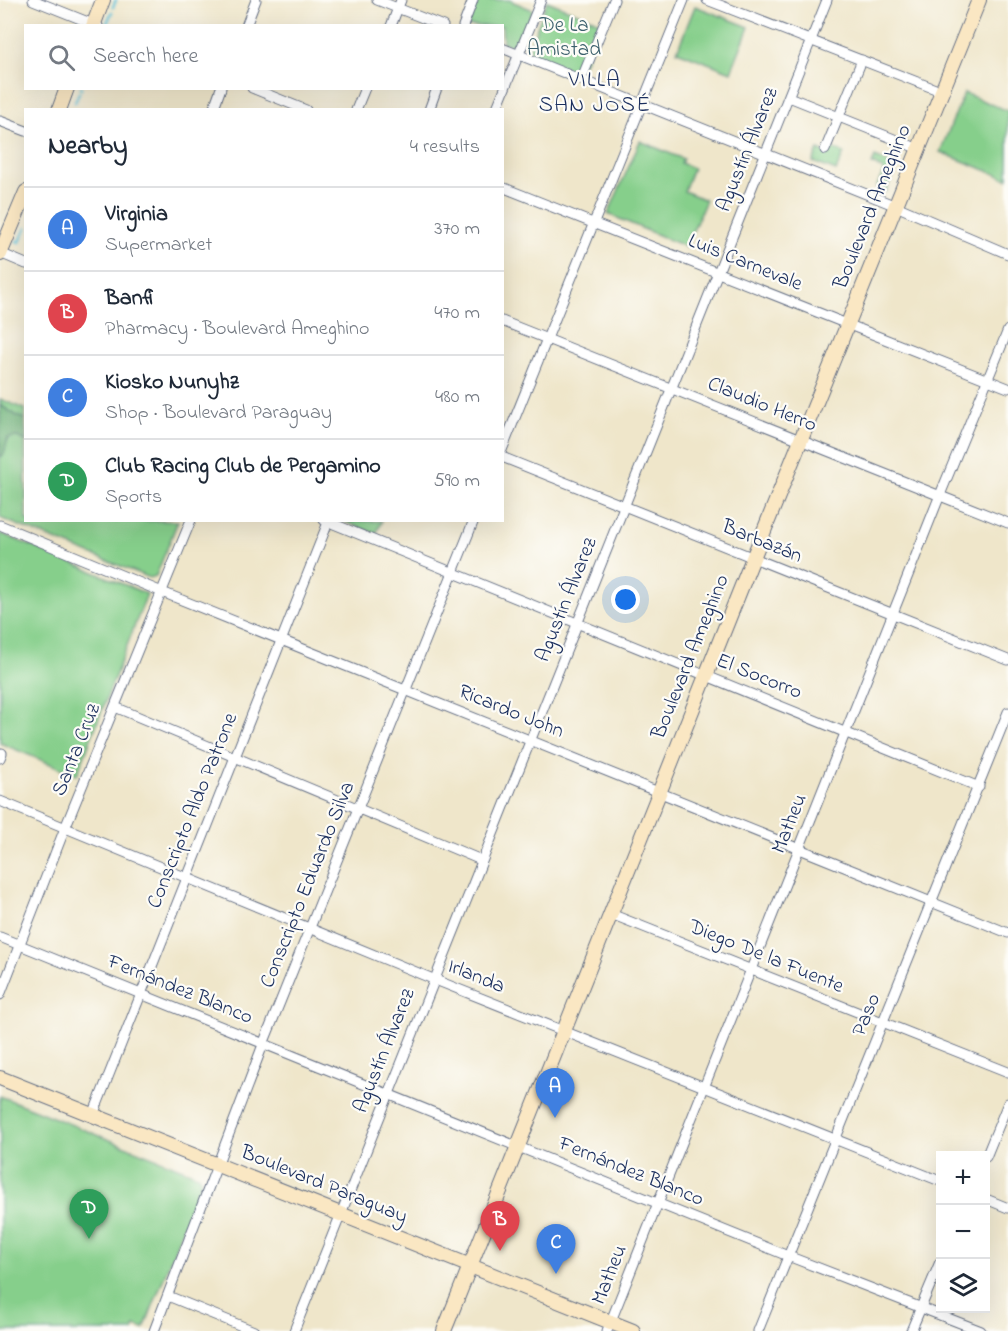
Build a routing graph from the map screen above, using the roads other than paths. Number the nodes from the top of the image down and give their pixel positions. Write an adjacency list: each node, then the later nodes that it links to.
1 (33, 0): 13 (street)
2 (103, 0): 14 (main road)
3 (256, 0): 15 (street)
4 (377, 0): 12 (street)
5 (473, 0): 18 (street)
6 (540, 0): 21 (street)
7 (614, 0): 23 (street)
8 (684, 0): 31 (street)
9 (707, 0): 19 (street)
10 (827, 0): 19 (street, Agustín Álvarez)
11 (979, 0): 29 (main road, Boulevard Ameghino)
12 (399, 4): 16 (street); 17 (street)
13 (93, 24)
14 (95, 24)
15 (247, 24)
16 (392, 24)
17 (439, 24)
18 (464, 24)
19 (810, 40): 22 (street); 30 (street, Agustín Álvarez)
20 (504, 49): 21 (street)
21 (519, 55): 23 (street); 37 (street)
22 (862, 60): 29 (street); 38 (street)
23 (581, 80): 31 (street)
24 (66, 90): 32 (main road)
25 (220, 90): 33 (street)
26 (257, 90): 34 (street)
27 (364, 90): 35 (street)
28 (436, 90): 36 (street)
29 (942, 92): 41 (main road, Boulevard Ameghino)
30 (789, 97): 38 (street); 43 (street, Agustín Álvarez)
31 (642, 105): 43 (street); 47 (street)
32 (60, 108)
33 (214, 108)
34 (301, 108)
35 (357, 108)
36 (430, 108)
37 (497, 108)
38 (839, 116): 41 (street); 42 (street)
39 (0, 121): 40 (street)
40 (24, 130)
41 (920, 149): 46 (main road, Boulevard Ameghino)
42 (825, 150)
43 (766, 154): 46 (street); 51 (street, Agustín Álvarez)
44 (504, 188): 47 (street, Luis Carnevale)
45 (24, 197): 48 (main road)
46 (896, 206): 49 (street); 53 (main road, Boulevard Ameghino)
47 (593, 223): 51 (street, Luis Carnevale); 55 (street)
48 (0, 254): 50 (street)
49 (1008, 254)
50 (24, 263)
51 (719, 272): 53 (street, Luis Carnevale); 57 (street, Agustín Álvarez)
52 (504, 322): 55 (street, Claudio Herro)
53 (848, 324): 56 (street, Luis Carnevale); 59 (main road, Boulevard Ameghino)
54 (1008, 330): 56 (street, Matheu)
55 (548, 339): 57 (street, Claudio Herro); 60 (street)
56 (987, 380): 58 (street, Luis Carnevale); 62 (street, Matheu)
57 (671, 388): 59 (street, Claudio Herro); 63 (street, Agustín Álvarez)
58 (1008, 388)
59 (801, 440): 62 (street, Claudio Herro); 70 (main road, Boulevard Ameghino)
60 (504, 445)
61 (504, 458): 63 (street, Barbazán)
62 (940, 495): 68 (street, Claudio Herro); 73 (street, Matheu)
63 (624, 506): 70 (street, Barbazán); 74 (street, Agustín Álvarez)
64 (190, 522): 72 (street, Santa Cruz)
65 (327, 522): 75 (street, Conscripto Aldo Patrone)
66 (329, 522): 71 (street, El Socorro)
67 (473, 522): 71 (street, Conscripto Eduardo Silva)
68 (1008, 523)
69 (0, 525): 72 (street, Ricardo John)
70 (753, 558): 73 (street, Barbazán); 77 (main road, Boulevard Ameghino)
71 (452, 573): 74 (street, El Socorro); 78 (street, Conscripto Eduardo Silva)
72 (162, 592): 75 (street, Ricardo John); 79 (street, Santa Cruz)
73 (892, 615): 76 (street, Barbazán); 81 (street, Matheu)
74 (577, 623): 77 (street, El Socorro); 82 (street, Agustín Álvarez)
75 (280, 639): 78 (street, Ricardo John); 83 (street, Conscripto Aldo Patrone)
76 (1008, 660)
77 (706, 675): 81 (street, El Socorro); 85 (main road, Boulevard Ameghino)
78 (406, 689): 82 (street, Ricardo John); 87 (street, Conscripto Eduardo Silva)
79 (115, 707): 83 (street); 88 (street, Santa Cruz)
80 (1008, 712): 84 (street, Paso)
81 (847, 731): 84 (street, El Socorro); 89 (street, Matheu)
82 (530, 739): 85 (street, Ricardo John); 90 (street, Agustín Álvarez)
83 (234, 757): 87 (street); 91 (street, Conscripto Aldo Patrone)
84 (979, 787): 92 (street, Paso)
85 (659, 793): 89 (street, Ricardo John); 93 (main road, Boulevard Ameghino)
86 (0, 801): 88 (street, Irlanda)
87 (359, 808): 90 (street); 94 (street, Conscripto Eduardo Silva)
88 (65, 828): 91 (street, Irlanda); 97 (street, Santa Cruz)
89 (800, 849): 92 (street, Ricardo John); 98 (street, Matheu)
90 (481, 860): 99 (street, Agustín Álvarez)
91 (187, 878): 94 (street, Irlanda); 100 (street, Conscripto Aldo Patrone)
92 (932, 902): 95 (street, Ricardo John); 102 (street, Paso)
93 (611, 914): 98 (street, Diego De la Fuente); 103 (main road, Boulevard Ameghino)
94 (310, 928): 99 (street, Irlanda); 104 (street, Conscripto Eduardo Silva)
95 (1008, 933)
96 (0, 937): 97 (street, Fernández Blanco)
97 (19, 944): 100 (street, Fernández Blanco); 101 (street, Santa Cruz)
98 (752, 970): 102 (street, Diego De la Fuente); 107 (street, Matheu)
99 (433, 979): 103 (street, Irlanda); 108 (street, Agustín Álvarez)
100 (141, 993): 104 (street, Fernández Blanco); 110 (street, Conscripto Aldo Patrone)
101 (0, 995)
102 (882, 1023): 105 (street, Diego De la Fuente); 111 (street, Paso)
103 (564, 1032): 107 (street, Irlanda); 112 (main road, Boulevard Ameghino)
104 (264, 1042): 108 (street, Fernández Blanco); 114 (street, Conscripto Eduardo Silva)
105 (1008, 1072)
106 (0, 1078): 110 (main road, Boulevard Paraguay)
107 (704, 1088): 111 (street, Irlanda); 117 (street, Matheu)
108 (388, 1094): 112 (street, Fernández Blanco); 119 (street, Agustín Álvarez)
109 (1008, 1103): 113 (street)
110 (93, 1115): 114 (main road, Boulevard Paraguay)
111 (835, 1140): 115 (street, Irlanda); 120 (street, Paso)
112 (518, 1146): 117 (street, Fernández Blanco); 121 (main road, Boulevard Ameghino)
113 (988, 1151)
114 (218, 1164): 119 (main road, Boulevard Paraguay); 123 (street, Conscripto Eduardo Silva)
115 (936, 1179)
116 (990, 1201): 118 (street)
117 (658, 1202): 120 (street, Fernández Blanco); 125 (street, Matheu)
118 (1008, 1208)
119 (340, 1214): 121 (main road, Boulevard Paraguay); 128 (street, Agustín Álvarez)
120 (788, 1256): 124 (street, Fernández Blanco); 131 (street, Paso)
121 (470, 1266): 125 (main road, Boulevard Paraguay); 129 (main road, Boulevard Ameghino)
122 (936, 1271): 124 (street)
123 (168, 1296): 126 (street, Conscripto Eduardo Silva); 127 (street)
124 (921, 1307): 132 (street); 133 (street, Fernández Blanco)
125 (609, 1327): 130 (main road, Boulevard Paraguay)
126 (154, 1331)
127 (255, 1331)
128 (294, 1331)
129 (444, 1331)
130 (633, 1331)
131 (758, 1331)
132 (911, 1331)
133 (981, 1331)

